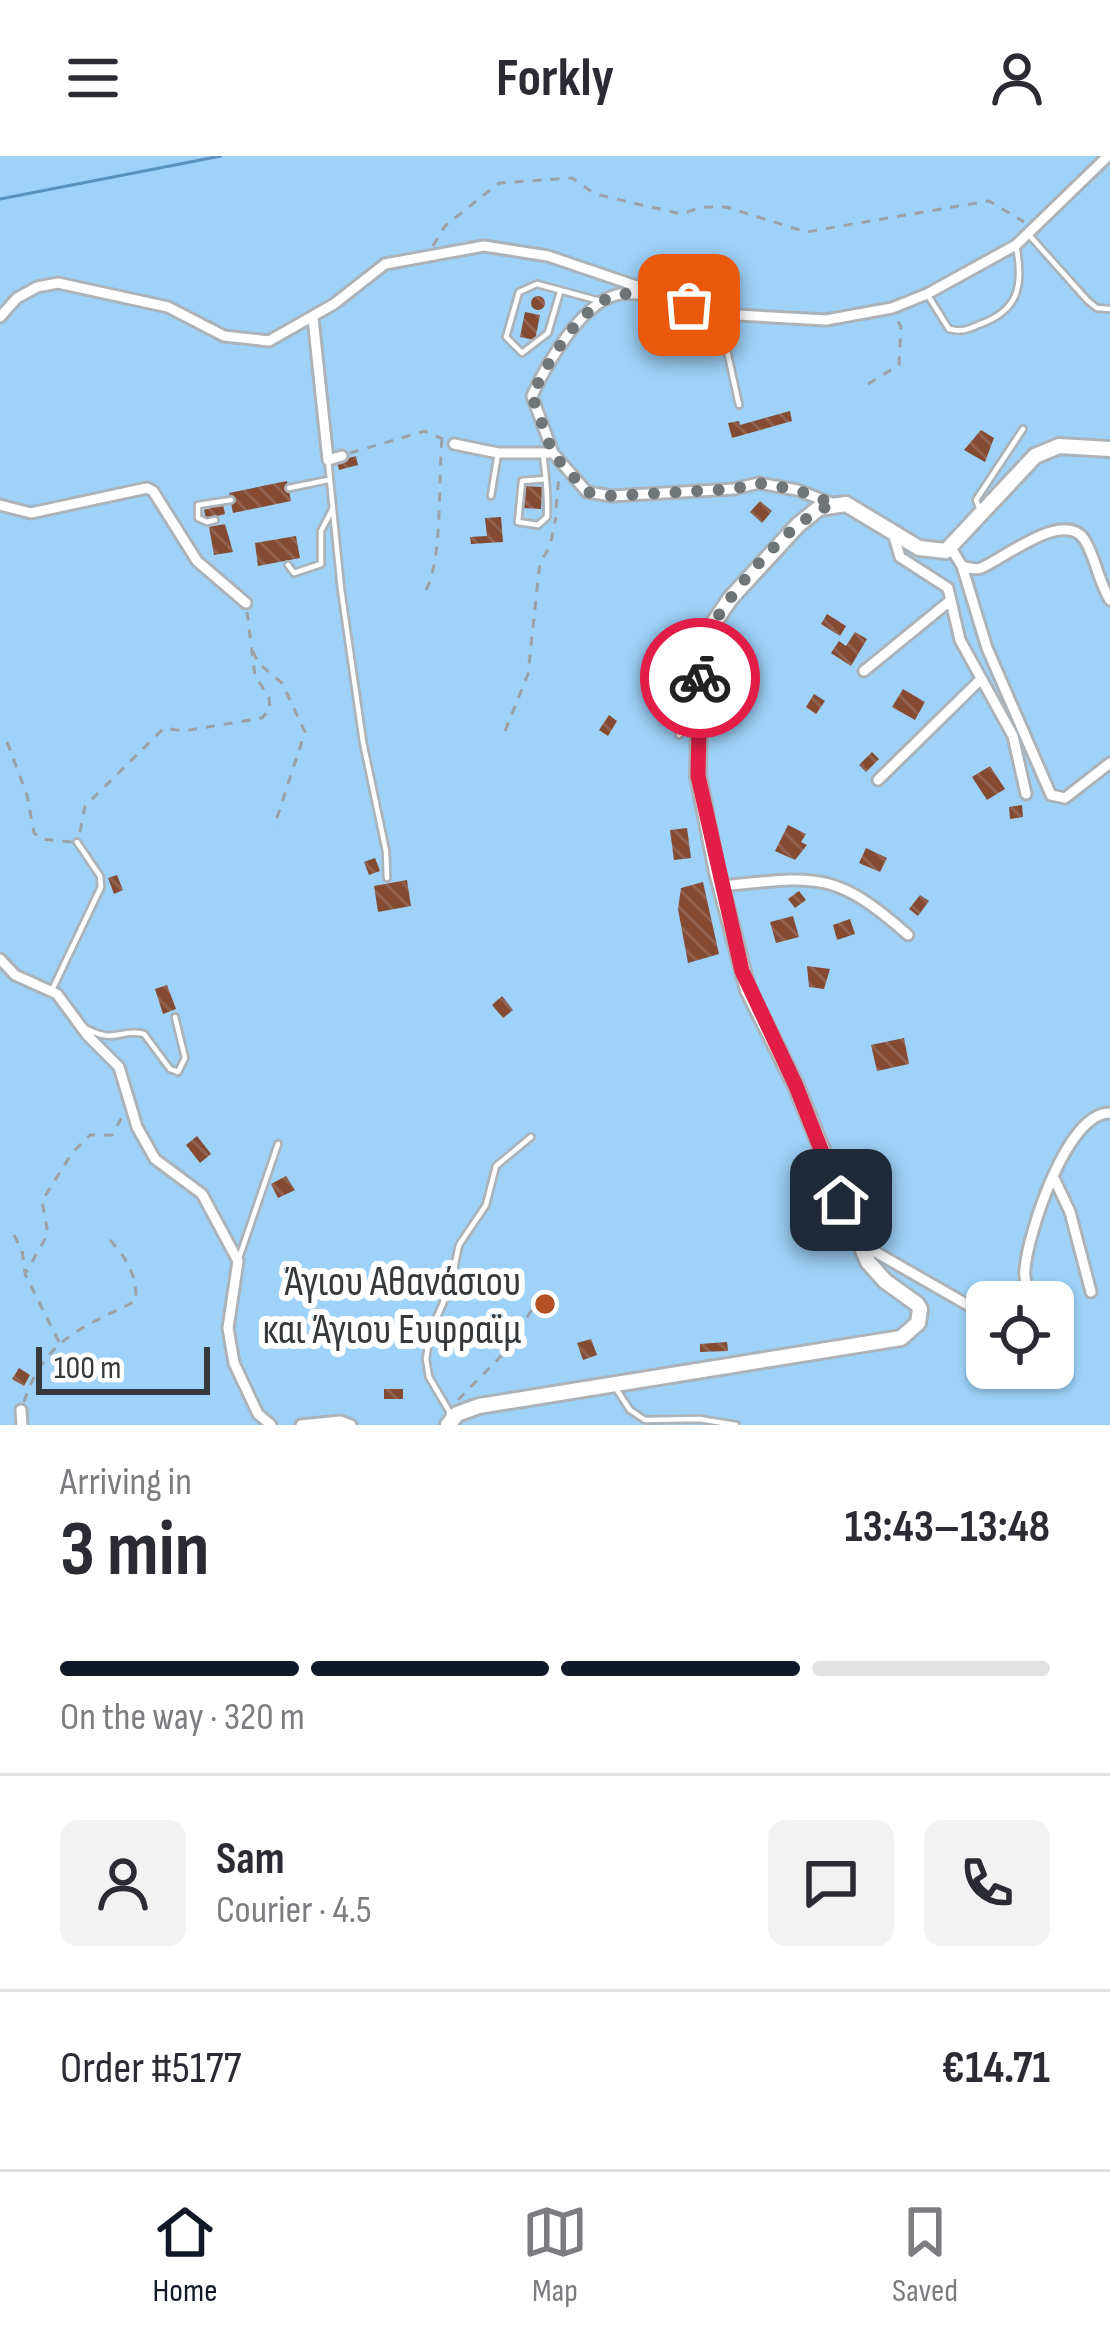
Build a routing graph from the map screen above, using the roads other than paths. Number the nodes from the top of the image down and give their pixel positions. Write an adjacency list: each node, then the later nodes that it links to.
1 (1108, 156): 2 (street)
2 (1033, 232): 3 (street); 8 (lane)
3 (1016, 245): 5 (street); 5 (lane)
4 (560, 292): 4 (lane); 7 (lane)
5 (927, 294): 9 (street)
6 (659, 296): 7 (street); 9 (street); 11 (street)
7 (600, 301): 18 (street)
8 (1110, 309)
9 (719, 314): 12 (lane)
10 (0, 317): 11 (street)
11 (313, 319): 19 (street)
12 (739, 405)
13 (1023, 429): 28 (lane)
14 (454, 444): 16 (street)
15 (1110, 449): 28 (main road)
16 (498, 453): 18 (street); 23 (lane)
17 (342, 456): 19 (street)
18 (552, 456): 20 (lane); 25 (street)
19 (328, 460): 21 (lane)
20 (547, 479): 20 (lane)
21 (328, 480): 22 (lane); 27 (lane)
22 (289, 488)
23 (491, 496)
24 (231, 500): 29 (lane)
25 (834, 504): 30 (main road); 39 (main road)
26 (0, 505): 36 (street)
27 (332, 510): 32 (lane); 45 (lane)
28 (982, 513): 31 (main road)
29 (215, 520)
30 (892, 532): 31 (main road); 34 (street)
31 (951, 548): 33 (street)
32 (288, 566)
33 (962, 566): 35 (street); 41 (street)
34 (951, 600): 37 (street); 38 (street)
35 (1110, 600)
36 (246, 603)
37 (864, 671)
38 (981, 679): 42 (street); 43 (street)
39 (698, 708): 40 (lane); 46 (main road)
40 (679, 735)
41 (1110, 763)
42 (878, 780)
43 (1026, 794)
44 (77, 842): 49 (lane)
45 (387, 878)
46 (721, 886): 47 (street); 56 (main road)
47 (908, 935)
48 (0, 959): 49 (street)
49 (52, 990): 51 (street)
50 (175, 1017): 51 (lane)
51 (80, 1025): 57 (street)
52 (1110, 1113): 55 (street)
53 (531, 1137): 63 (lane)
54 (278, 1144): 57 (lane)
55 (1053, 1176): 58 (street); 59 (street)
56 (858, 1242): 60 (street); 61 (main road)
57 (238, 1261): 65 (street)
58 (1027, 1281)
59 (1091, 1292)
60 (966, 1304)
61 (615, 1387): 63 (main road); 68 (lane)
62 (21, 1410): 64 (street)
63 (448, 1419)
64 (22, 1425)
65 (272, 1425)
66 (301, 1425): 67 (street)
67 (351, 1425)
68 (736, 1425)

